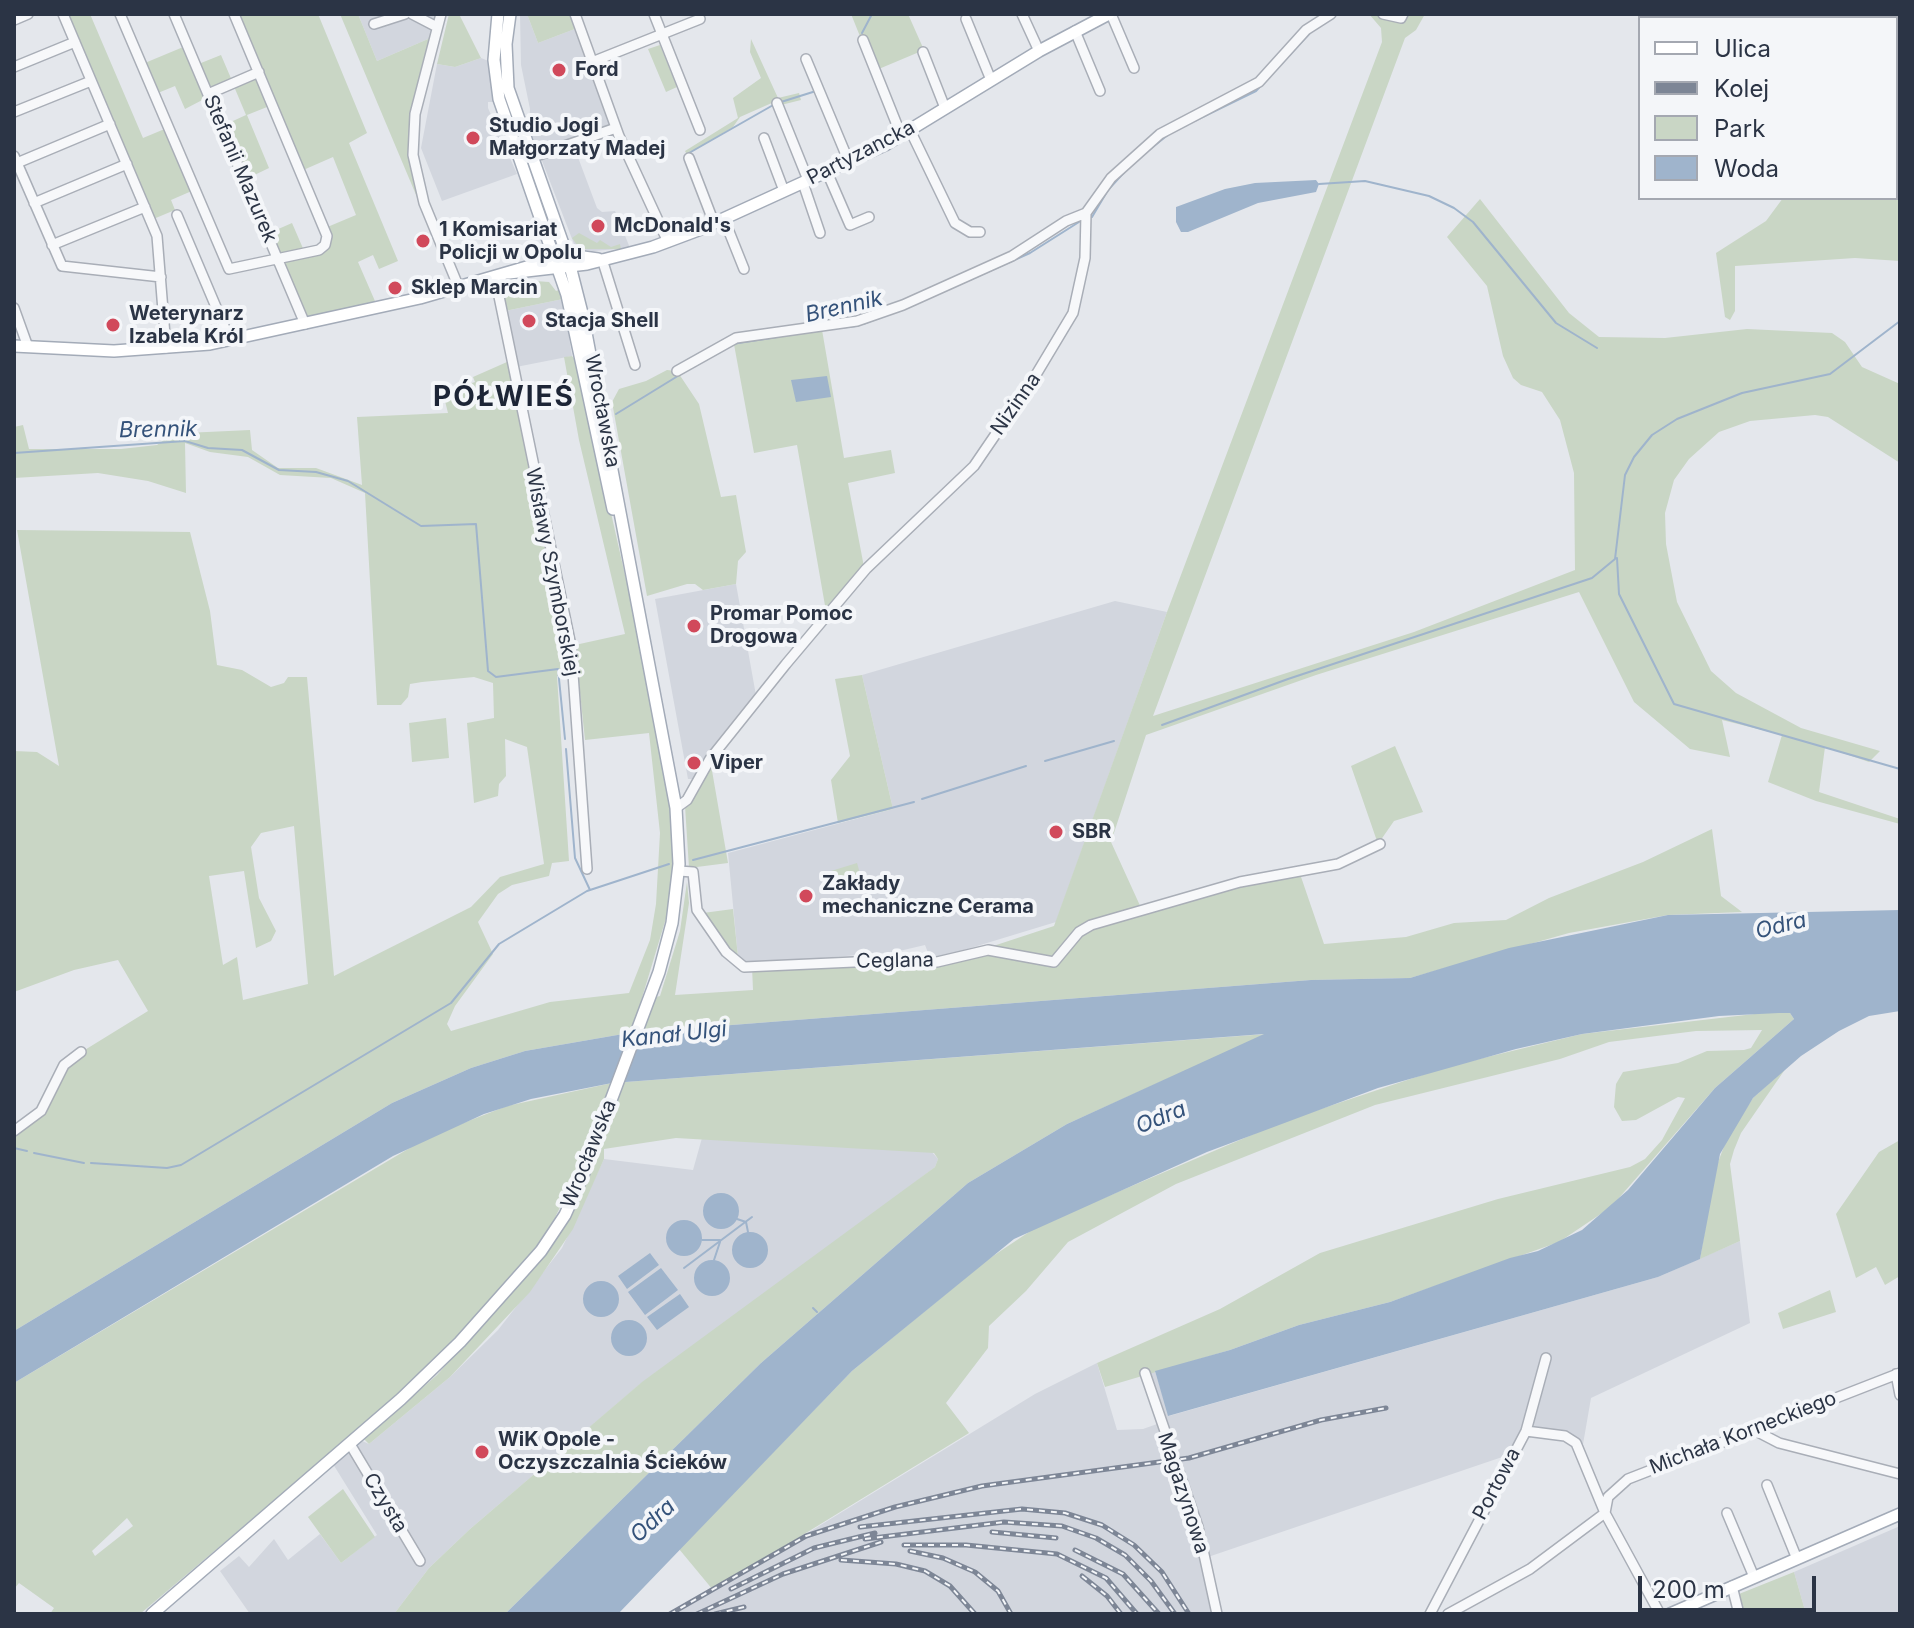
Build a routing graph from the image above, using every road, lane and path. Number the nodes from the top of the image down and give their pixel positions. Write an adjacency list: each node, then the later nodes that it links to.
1 (28, 14): 20 (street)
2 (63, 14): 26 (street)
3 (120, 14): 65 (street)
4 (174, 14): 37 (street, Stefanii Mazurek)
5 (234, 14): 33 (street)
6 (405, 14): 21 (street)
7 (412, 14): 22 (street)
8 (441, 14): 22 (street)
9 (498, 14): 62 (main road, Wrocławska)
10 (510, 14): 67 (main road, Wrocławska)
11 (575, 14): 30 (street)
12 (654, 14): 24 (street)
13 (1022, 14): 27 (street)
14 (1110, 14): 23 (main road, Partyzancka); 32 (street)
15 (1331, 14): 56 (street)
16 (1383, 14): 17 (street)
17 (1403, 14)
18 (700, 19): 24 (street)
19 (966, 19): 34 (street)
20 (14, 20)
21 (374, 24)
22 (437, 27): 74 (street)
23 (1075, 31): 27 (main road, Partyzancka); 36 (street)
24 (662, 34): 30 (street); 43 (street)
25 (863, 40): 44 (street)
26 (75, 42): 31 (street); 35 (street)
27 (1039, 51): 34 (main road, Partyzancka)
28 (923, 52): 39 (street)
29 (806, 59): 49 (street)
30 (592, 62): 42 (street)
31 (14, 67)
32 (1134, 68)
33 (259, 72): 37 (street); 65 (street)
34 (991, 80): 39 (main road, Partyzancka)
35 (91, 81): 40 (street); 41 (street)
36 (1100, 91)
37 (208, 94): 65 (street, Stefanii Mazurek)
38 (777, 103): 52 (street)
39 (945, 108): 44 (main road, Partyzancka)
40 (14, 112)
41 (110, 124): 48 (street); 50 (street)
42 (616, 128): 46 (street); 63 (street)
43 (700, 130)
44 (906, 132): 49 (main road, Partyzancka); 60 (street)
45 (764, 138): 53 (street)
46 (539, 155)
47 (689, 158): 59 (street)
48 (16, 160): 54 (street)
49 (849, 162): 51 (main road, Partyzancka)
50 (127, 164): 54 (street); 55 (street)
51 (827, 172): 52 (main road, Partyzancka); 58 (street)
52 (806, 182): 53 (main road, Partyzancka); 61 (street)
53 (784, 191): 59 (main road, Partyzancka)
54 (34, 203): 64 (street)
55 (145, 207): 64 (street); 71 (street)
56 (1086, 213): 82 (street); 84 (street, Nizinna)
57 (177, 215): 77 (street)
58 (869, 217)
59 (719, 221): 63 (main road, Partyzancka); 69 (street)
60 (980, 232)
61 (820, 233)
62 (549, 240): 67 (main road, Wrocławska); 68 (main road)
63 (668, 242): 66 (main road, Partyzancka)
64 (52, 245): 71 (street)
65 (277, 259): 76 (street, Stefanii Mazurek)
66 (600, 259): 67 (main road, Partyzancka); 73 (main road); 81 (street)
67 (564, 264): 68 (main road); 70 (main road); 73 (main road, Wrocławska); 83 (main road, Wrocławska)
68 (529, 266): 70 (main road)
69 (744, 269)
70 (509, 273): 72 (main road)
71 (161, 277): 80 (street)
72 (495, 277): 74 (main road); 86 (street, Wisławy Szymborskiej)
73 (575, 282): 83 (main road, Wrocławska)
74 (459, 288): 76 (main road)
75 (14, 308): 79 (street)
76 (305, 324): 77 (main road)
77 (230, 340): 80 (main road)
78 (14, 346): 79 (main road)
79 (28, 347): 80 (main road)
80 (166, 348)
81 (635, 365)
82 (677, 371)
83 (622, 532): 84 (main road, Wrocławska)
84 (676, 808): 87 (main road, Wrocławska)
85 (1380, 844): 87 (street, Ceglana)
86 (587, 869)
87 (679, 871): 96 (main road, Wrocławska)
88 (81, 1052): 89 (street)
89 (14, 1131)
90 (1546, 1358): 95 (street, Portowa)
91 (1145, 1373): 108 (street, Magazynowa)
92 (1898, 1374): 93 (street); 94 (street, Michała Korneckiego)
93 (1900, 1395)
94 (1754, 1430): 97 (street); 99 (street, Michała Korneckiego)
95 (1526, 1431): 99 (street); 106 (street, Portowa)
96 (350, 1444): 103 (street, Czysta); 107 (main road, Wrocławska)
97 (1900, 1474)
98 (1767, 1485): 102 (street)
99 (1605, 1513): 110 (street); 111 (street)
100 (1727, 1513): 104 (street)
101 (1900, 1514): 102 (main road)
102 (1797, 1559): 104 (main road)
103 (420, 1561)
104 (1754, 1577): 105 (main road)
105 (1732, 1586): 112 (main road); 113 (street)
106 (1436, 1605): 109 (street, Portowa); 110 (street)
107 (152, 1614)
108 (1217, 1614)
109 (1430, 1614)
110 (1446, 1614)
111 (1660, 1614)
112 (1670, 1614)
113 (1739, 1614)

